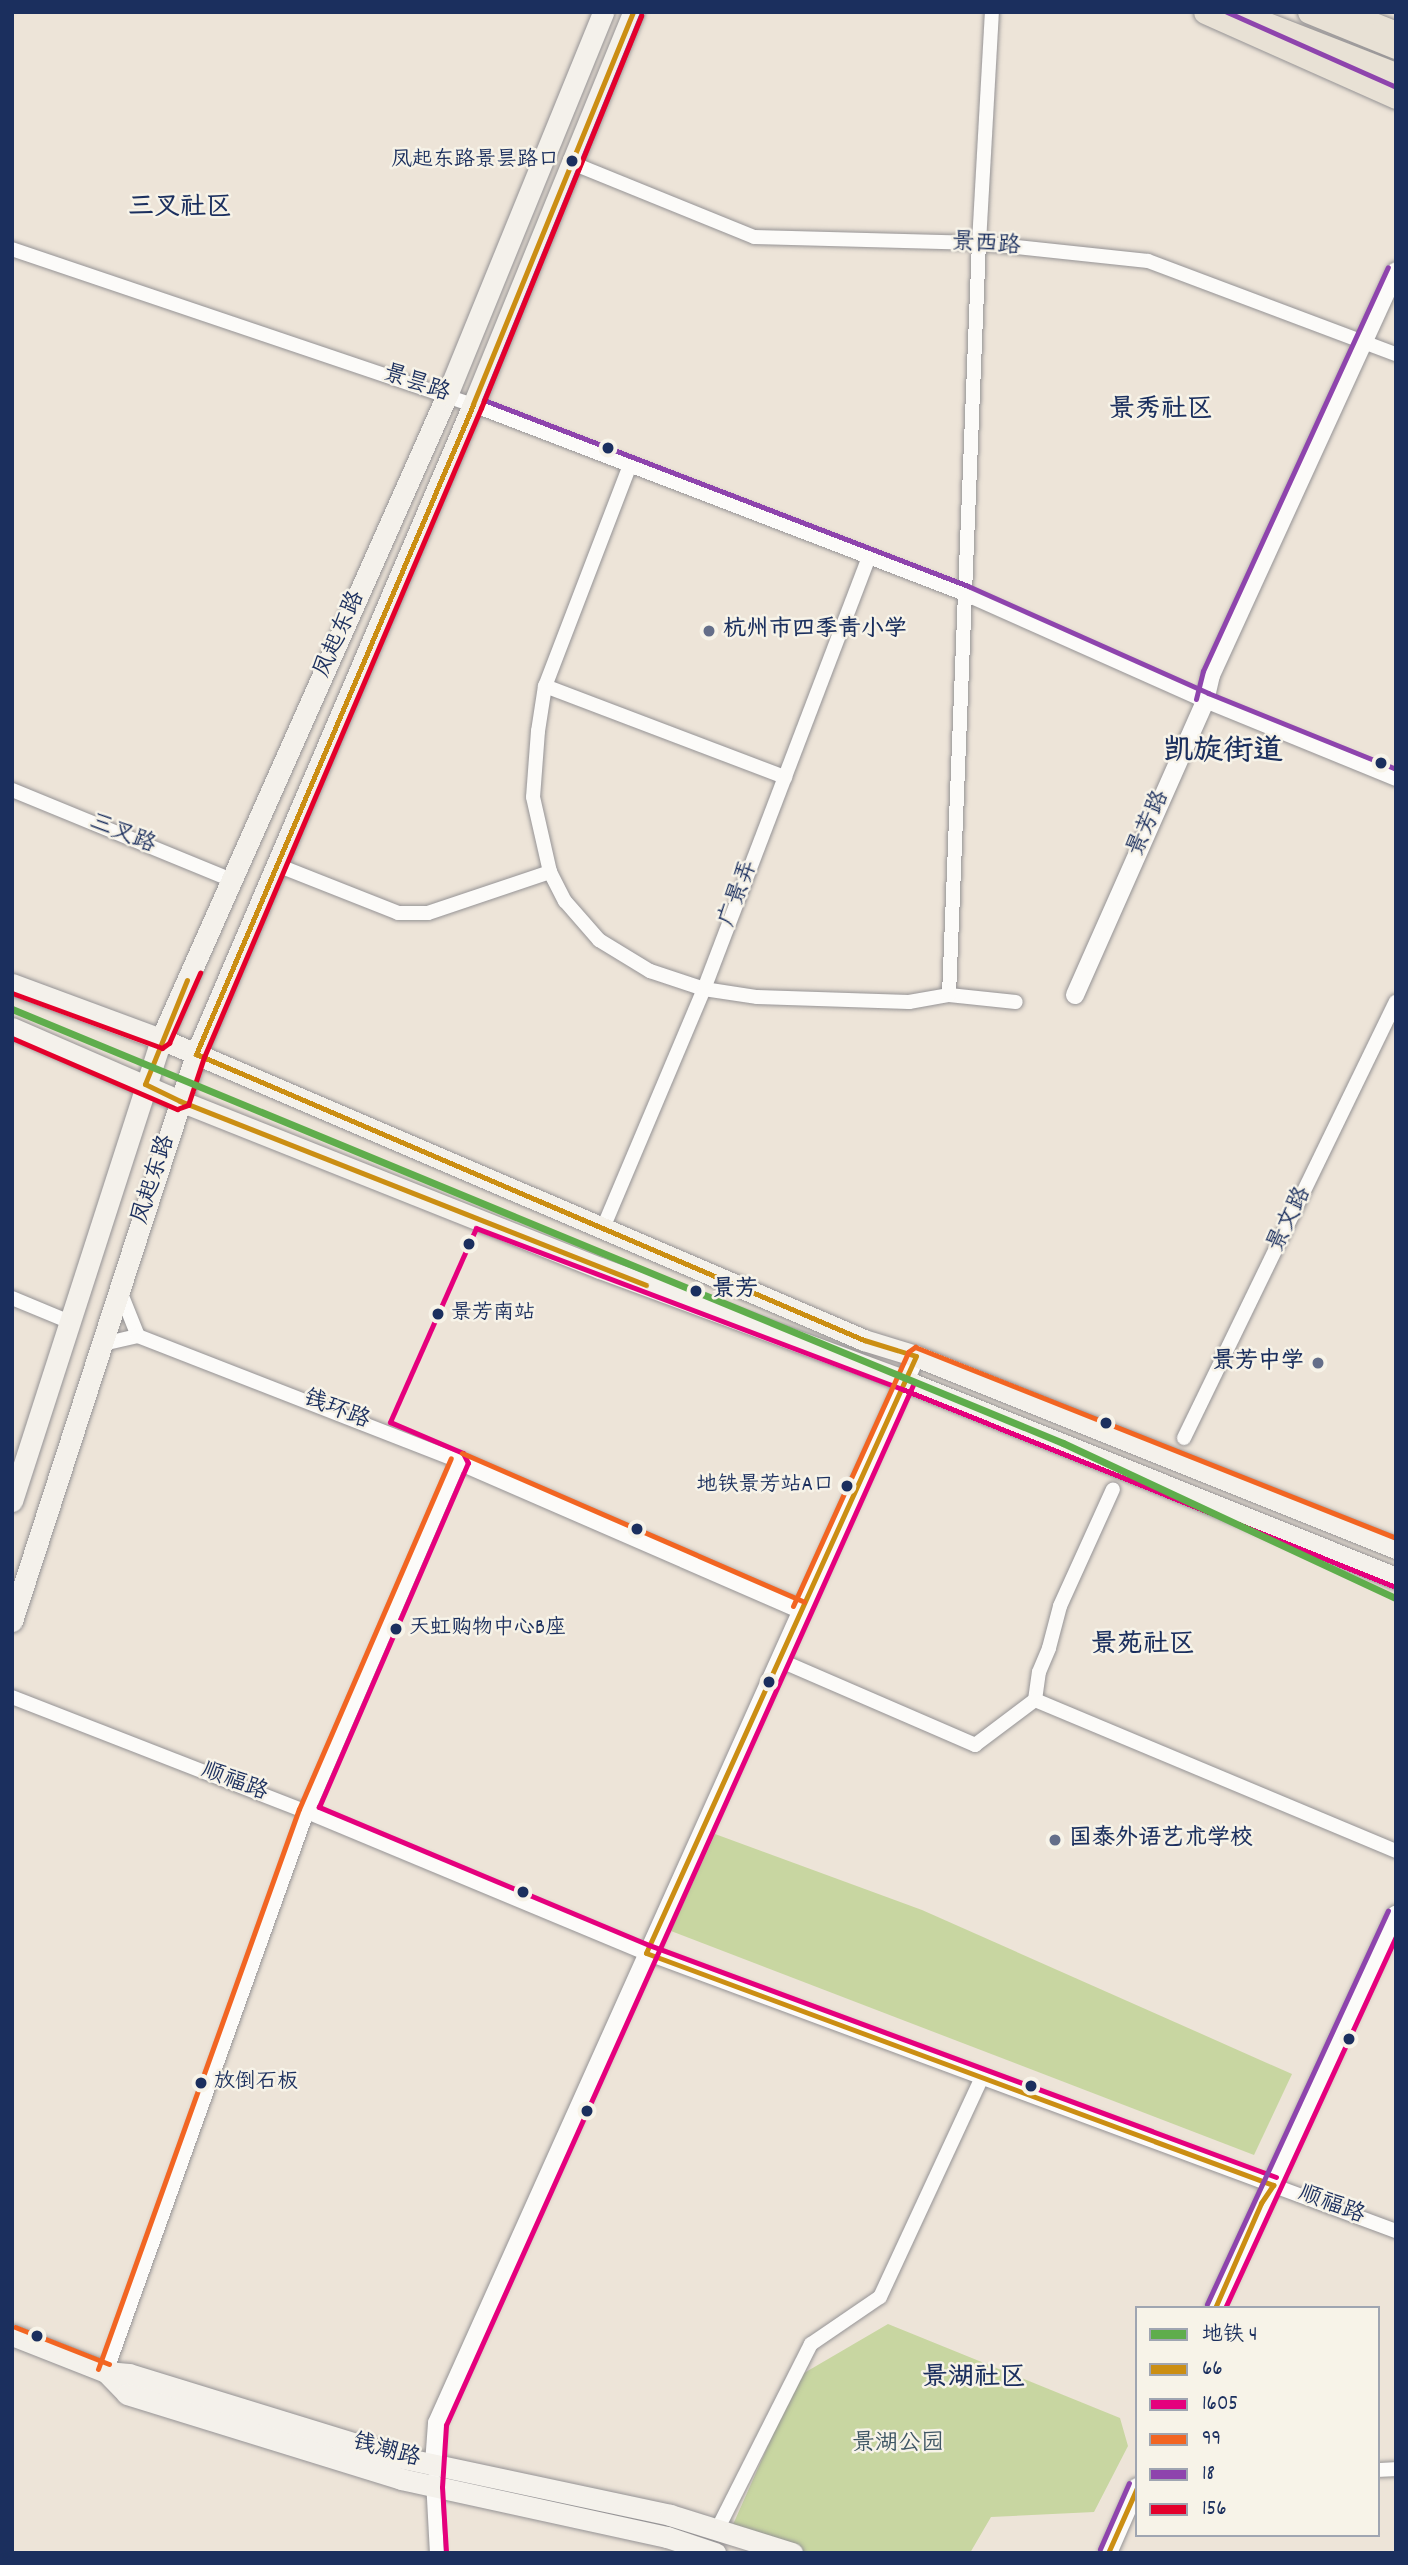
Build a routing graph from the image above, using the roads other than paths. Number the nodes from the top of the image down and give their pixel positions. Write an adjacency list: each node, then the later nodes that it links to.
1 (603, 12): 18 (main road, 凤起东路)
2 (633, 12): 12 (main road, 凤起东路)
3 (992, 12): 13 (street)
4 (1205, 12): 11 (main road)
5 (1234, 12): 10 (highway)
6 (1310, 12): 9 (highway)
7 (1343, 12): 8 (main road)
8 (1396, 33)
9 (1396, 47)
10 (1396, 75)
11 (1396, 97)
12 (572, 163): 13 (street, 景西路); 19 (main road, 凤起东路)
13 (979, 243): 16 (street, 景西路); 22 (street)
14 (12, 249): 18 (street, 景昙路)
15 (1396, 271): 16 (street, 景芳路)
16 (1364, 340): 17 (street, 景西路); 24 (street, 景芳路)
17 (1396, 354)
18 (447, 395): 19 (street, 景昙路); 30 (main road, 凤起东路)
19 (473, 405): 20 (street, 景昙路); 28 (main road, 凤起东路)
20 (630, 465): 21 (street, 景昙路); 23 (street)
21 (869, 557): 22 (street, 景昙路); 25 (street, 广景弄)
22 (965, 594): 24 (street, 景昙路); 33 (street)
23 (545, 686): 25 (street); 29 (street)
24 (1205, 701): 26 (street, 景昙路); 34 (street, 景芳路)
25 (785, 776): 32 (street, 广景弄)
26 (1396, 779)
27 (12, 790): 30 (street, 三叉路)
28 (277, 865): 29 (street); 39 (main road, 凤起东路)
29 (550, 872): 32 (street)
30 (232, 880): 38 (main road, 凤起东路)
31 (12, 984): 38 (main road)
32 (704, 989): 33 (street); 42 (street, 广景弄)
33 (949, 995): 35 (street)
34 (1075, 995)
35 (1016, 1002)
36 (1396, 1002): 50 (street, 景文路)
37 (12, 1028): 40 (main road)
38 (161, 1039): 39 (main road); 40 (main road, 凤起东路)
39 (196, 1054): 41 (main road, 凤起东路); 42 (main road)
40 (145, 1084): 41 (main road); 45 (main road, 凤起东路)
41 (180, 1101): 43 (main road, 凤起东路); 49 (main road)
42 (603, 1228): 48 (main road)
43 (120, 1291): 46 (street); 47 (main road, 凤起东路)
44 (12, 1298): 45 (street)
45 (70, 1322): 53 (main road, 凤起东路)
46 (138, 1336): 47 (street); 51 (street, 钱环路)
47 (103, 1343): 57 (main road, 凤起东路)
48 (916, 1356): 49 (street); 54 (main road)
49 (905, 1381): 55 (main road); 56 (street)
50 (1184, 1438)
51 (459, 1461): 56 (street, 钱环路); 61 (street)
52 (1113, 1489): 60 (street)
53 (12, 1501)
54 (1396, 1548)
55 (1396, 1578)
56 (801, 1610): 58 (street)
57 (12, 1621)
58 (779, 1660): 60 (street); 64 (street)
59 (12, 1697): 61 (street, 顺福路)
60 (1035, 1700): 62 (street)
61 (307, 1812): 64 (street, 顺福路); 70 (street)
62 (1396, 1851)
63 (1396, 1915): 66 (street)
64 (646, 1953): 65 (street, 顺福路); 71 (street)
65 (982, 2077): 66 (street, 顺福路); 74 (street)
66 (1273, 2185): 67 (street, 顺福路); 68 (street)
67 (1396, 2231)
68 (1216, 2306)
69 (12, 2336): 70 (main road, 钱潮路)
70 (106, 2372): 71 (main road, 钱潮路); 72 (main road, 钱潮路)
71 (434, 2464): 72 (street); 74 (main road, 钱潮路)
72 (433, 2487): 75 (street); 76 (main road, 钱潮路)
73 (1135, 2492): 78 (street)
74 (718, 2528): 77 (main road, 钱潮路)
75 (437, 2553)
76 (715, 2553)
77 (792, 2553)
78 (1108, 2553)

